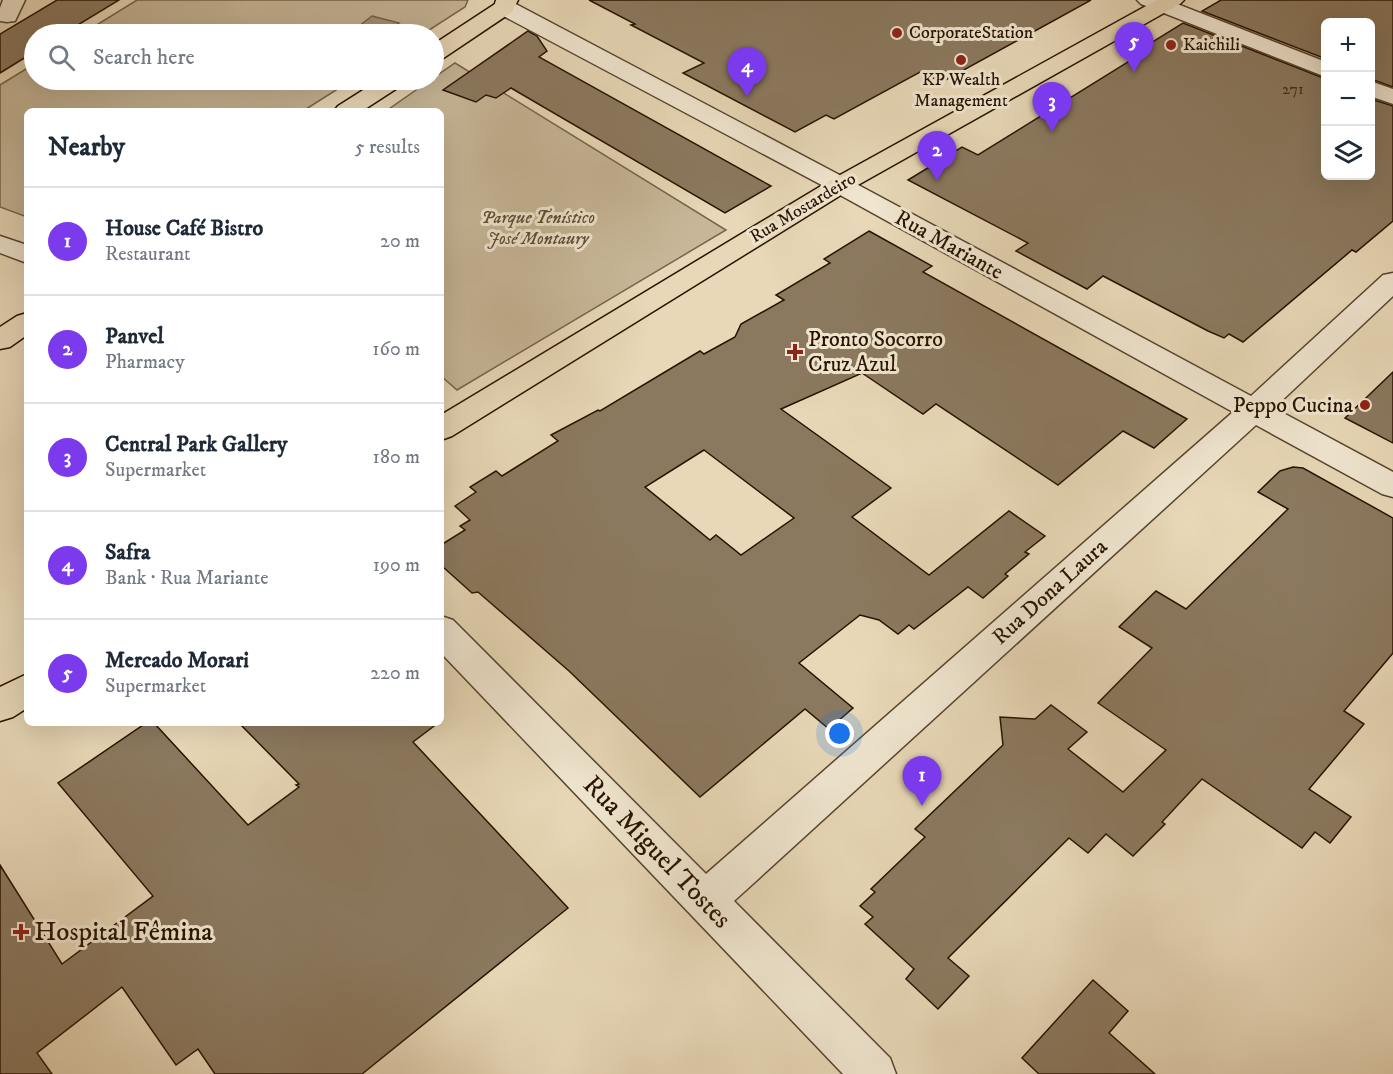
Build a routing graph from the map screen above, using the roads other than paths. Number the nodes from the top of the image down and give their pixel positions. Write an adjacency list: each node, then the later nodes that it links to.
1 (1162, 2): 4 (street); 9 (main road, Rua Mostardeiro)
2 (506, 4): 3 (main road); 9 (street, Rua Mariante)
3 (444, 47)
4 (1321, 68)
5 (379, 90): 8 (main road)
6 (1375, 90): 7 (street)
7 (1393, 97)
8 (351, 108)
9 (840, 185): 15 (street, Rua Mariante); 16 (main road, Rua Mostardeiro)
10 (0, 244): 11 (street)
11 (24, 254)
12 (1393, 281): 15 (street, Rua Dona Laura)
13 (24, 324): 14 (main road)
14 (0, 339)
15 (1253, 411): 17 (street, Rua Mariante); 21 (street, Rua Dona Laura)
16 (444, 427)
17 (1393, 486)
18 (444, 633): 21 (street, Rua Miguel Tostes)
19 (24, 691): 20 (main road)
20 (0, 706)
21 (705, 901): 22 (street, Rua Miguel Tostes)
22 (873, 1074)

